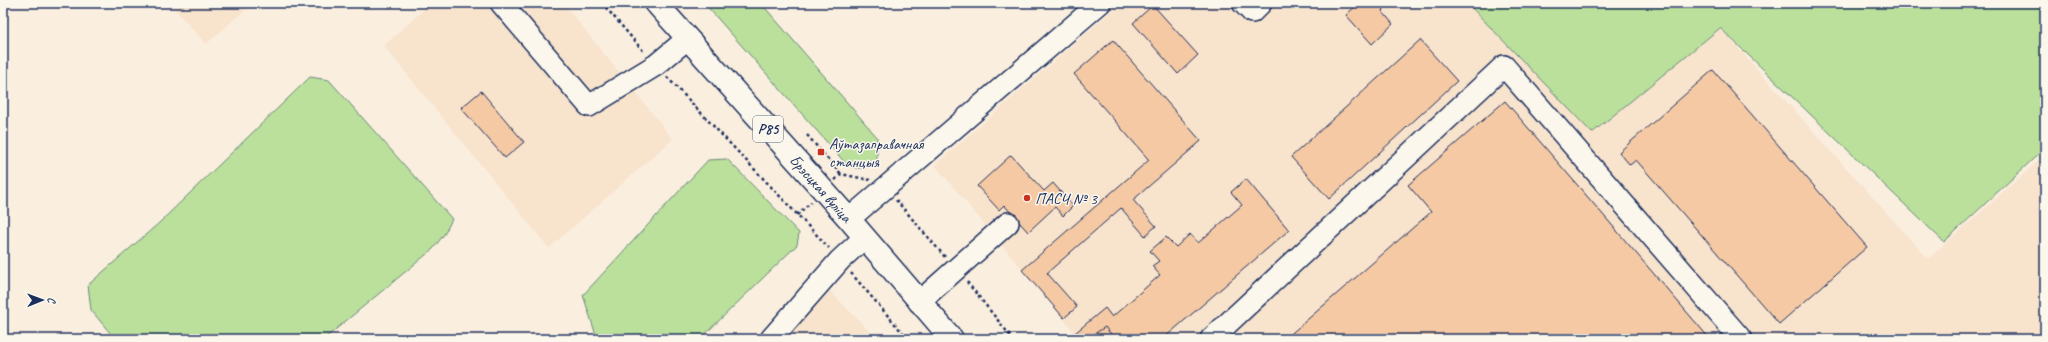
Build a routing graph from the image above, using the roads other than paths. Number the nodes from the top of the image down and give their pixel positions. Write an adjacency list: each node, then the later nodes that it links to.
1 (501, 3): 6 (street)
2 (656, 3): 6 (main road, Брэсцкая вуліца / Р85)
3 (1100, 3): 7 (street)
4 (1243, 3): 5 (street)
5 (1261, 3)
6 (687, 39): 7 (main road, Брэсцкая вуліца / Р85)
7 (849, 219): 9 (main road, Брэсцкая вуліца / Р85)
8 (1008, 223): 10 (street)
9 (864, 238): 10 (main road, Брэсцкая вуліца / Р85); 11 (street)
10 (919, 302): 12 (main road, Брэсцкая вуліца / Р85)
11 (771, 339)
12 (952, 339)
13 (1211, 339): 14 (street)
14 (1741, 339)

